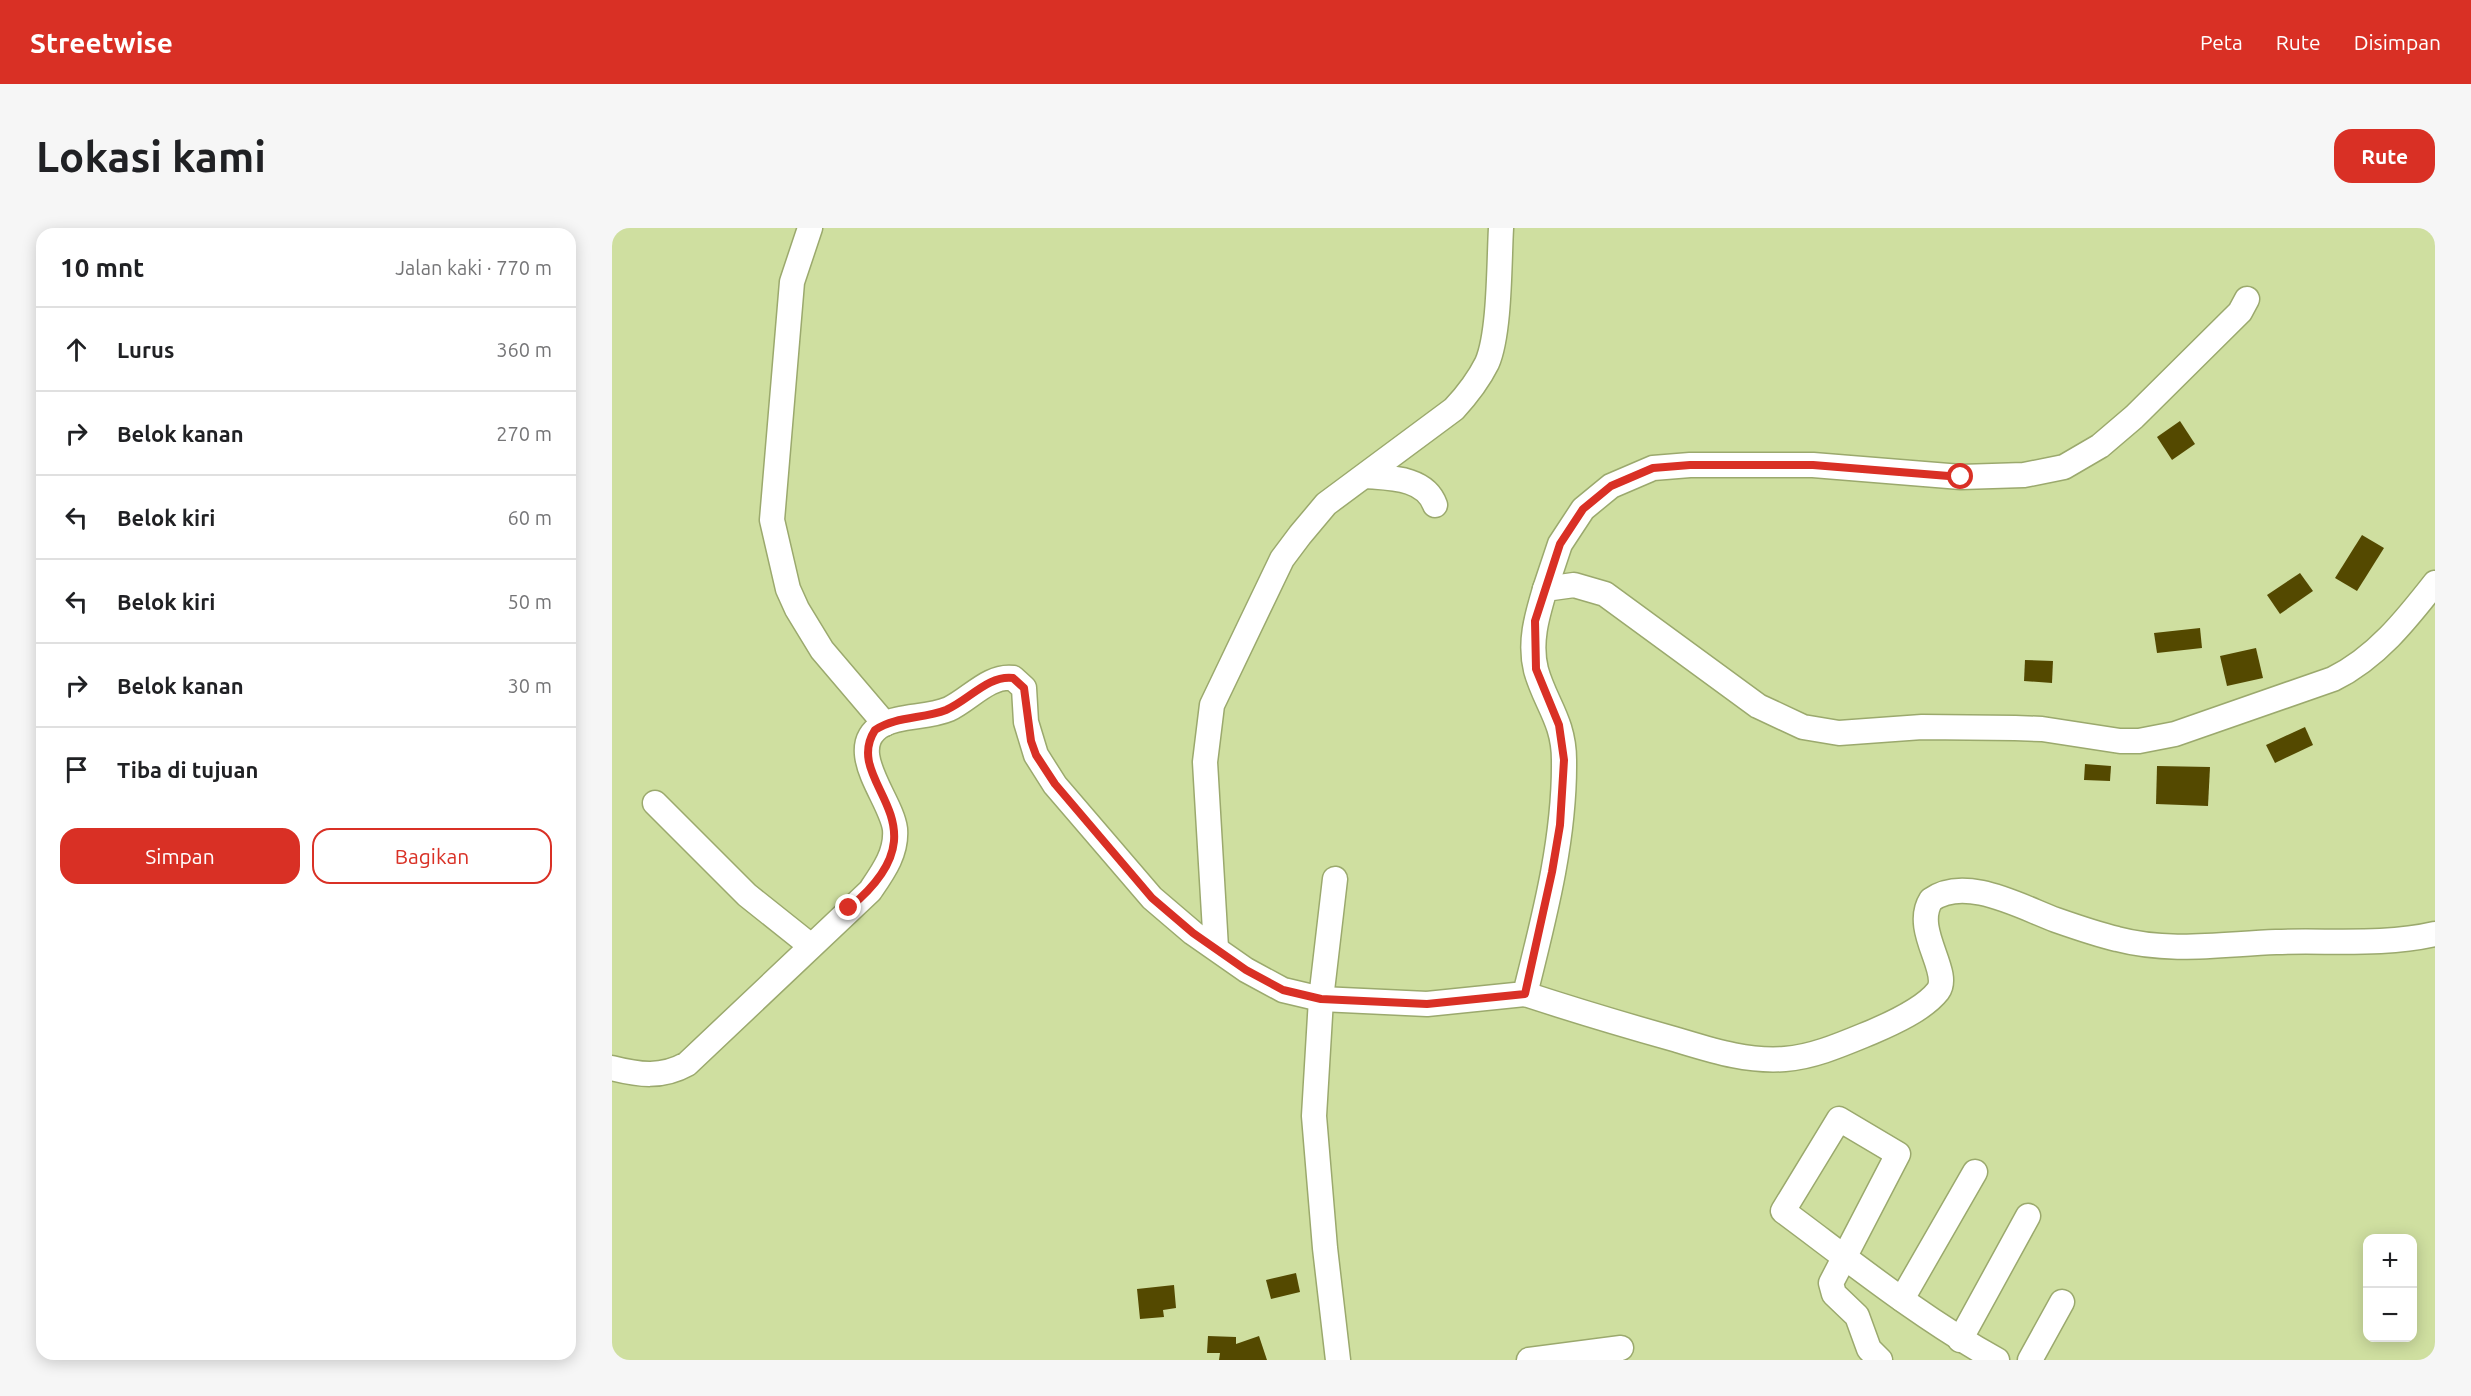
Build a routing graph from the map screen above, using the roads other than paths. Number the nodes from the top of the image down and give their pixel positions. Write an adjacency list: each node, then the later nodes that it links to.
1 (810, 228): 8 (street)
2 (1501, 228): 4 (street)
3 (2247, 299): 7 (street)
4 (1365, 476): 5 (street); 13 (street)
5 (1435, 505)
6 (2435, 583): 7 (street)
7 (1545, 589): 14 (street)
8 (885, 724): 12 (street); 13 (street)
9 (655, 803): 12 (street)
10 (1335, 879): 15 (street)
11 (2435, 934): 14 (street)
12 (811, 946): 16 (street)
13 (1216, 948): 15 (street)
14 (1525, 994): 15 (street)
15 (1321, 999): 24 (street)
16 (612, 1068)
17 (1975, 1172): 20 (street)
18 (2028, 1216): 22 (street)
19 (1843, 1256): 19 (street); 20 (street); 26 (street)
20 (1902, 1299): 22 (street)
21 (2062, 1302): 28 (street)
22 (1960, 1340): 27 (street)
23 (1621, 1348): 25 (street)
24 (1338, 1360)
25 (1530, 1360)
26 (1880, 1360)
27 (1997, 1360)
28 (2030, 1360)

